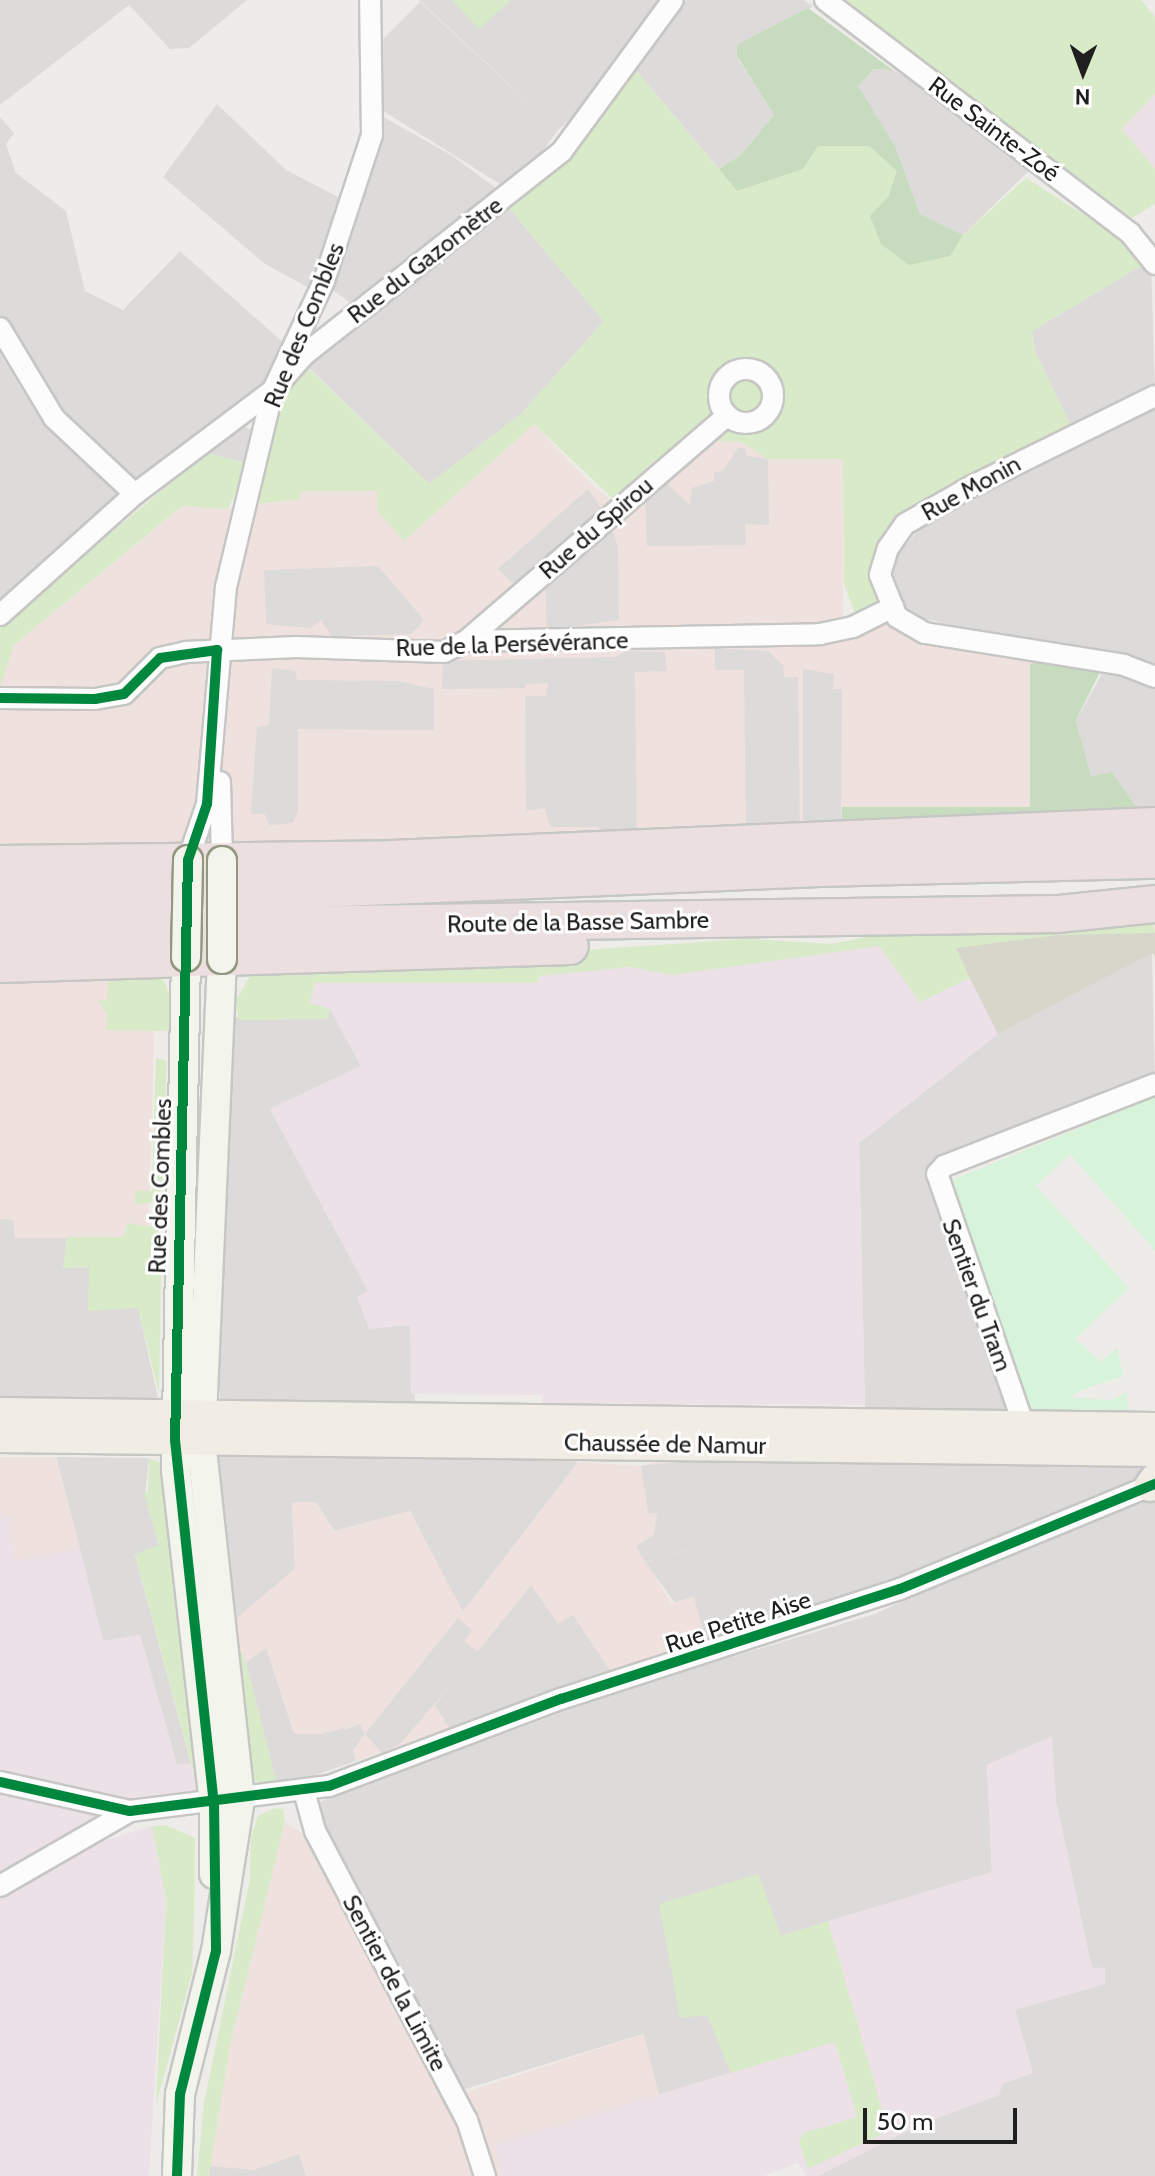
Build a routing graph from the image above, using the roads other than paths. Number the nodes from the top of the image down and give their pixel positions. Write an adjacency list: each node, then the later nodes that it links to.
1 (370, 0): 6 (street, Rue des Combles)
2 (673, 0): 6 (street, Rue du Gazomètre)
3 (825, 0): 4 (street, Rue Sainte-Zoé)
4 (1155, 264)
5 (0, 328): 9 (street)
6 (273, 390): 9 (street, Rue du Gazomètre); 13 (street, Rue des Combles)
7 (1155, 396): 10 (street, Rue Monin)
8 (727, 416): 12 (street, Rue du Spirou)
9 (135, 494): 11 (street, Rue du Gazomètre)
10 (893, 607): 12 (street, Rue de la Persévérance); 14 (street)
11 (0, 615)
12 (466, 641): 13 (street, Rue de la Persévérance)
13 (217, 650): 15 (street, Rue de la Persévérance); 21 (street, Rue des Combles); 21 (street, Rue des Combles)
14 (1155, 677)
15 (0, 698)
16 (1155, 826): 17 (highway)
17 (1081, 832): 18 (highway); 19 (highway)
18 (972, 836): 21 (highway); 23 (highway)
19 (1155, 840)
20 (1155, 860): 23 (highway, Route de la Basse Sambre)
21 (205, 861): 22 (highway); 28 (main road, Rue des Combles, bridge); 29 (main road, Rue des Combles, bridge)
22 (0, 864)
23 (819, 868): 24 (highway, Route de la Basse Sambre)
24 (0, 895)
25 (1147, 908): 26 (highway, Route de la Basse Sambre)
26 (939, 915): 27 (highway, Route de la Basse Sambre); 29 (highway)
27 (0, 929)
28 (186, 957): 29 (highway); 30 (highway); 35 (main road, Rue des Combles)
29 (222, 959): 35 (main road, Rue des Combles)
30 (0, 964)
31 (1155, 1084): 34 (street, Sentier du Tram)
32 (0, 1413): 35 (main road)
33 (515, 1421): 34 (main road, Chaussée de Namur); 35 (main road, Chaussée de Namur); 38 (main road)
34 (1024, 1426): 36 (main road, Chaussée de Namur)
35 (188, 1428): 37 (main road); 38 (main road, Chaussée de Namur); 43 (main road, Rue des Combles)
36 (1155, 1428)
37 (0, 1437)
38 (315, 1440): 39 (main road, Chaussée de Namur)
39 (1155, 1451)
40 (1153, 1483): 42 (street, Rue Petite Aise)
41 (0, 1782): 44 (street)
42 (304, 1791): 43 (street, Rue Petite Aise); 47 (street, Sentier de la Limite)
43 (227, 1802): 44 (street, Rue Petite Aise); 46 (main road, Rue des Combles)
44 (130, 1811): 45 (street)
45 (0, 1886)
46 (177, 2176)
47 (485, 2176)

